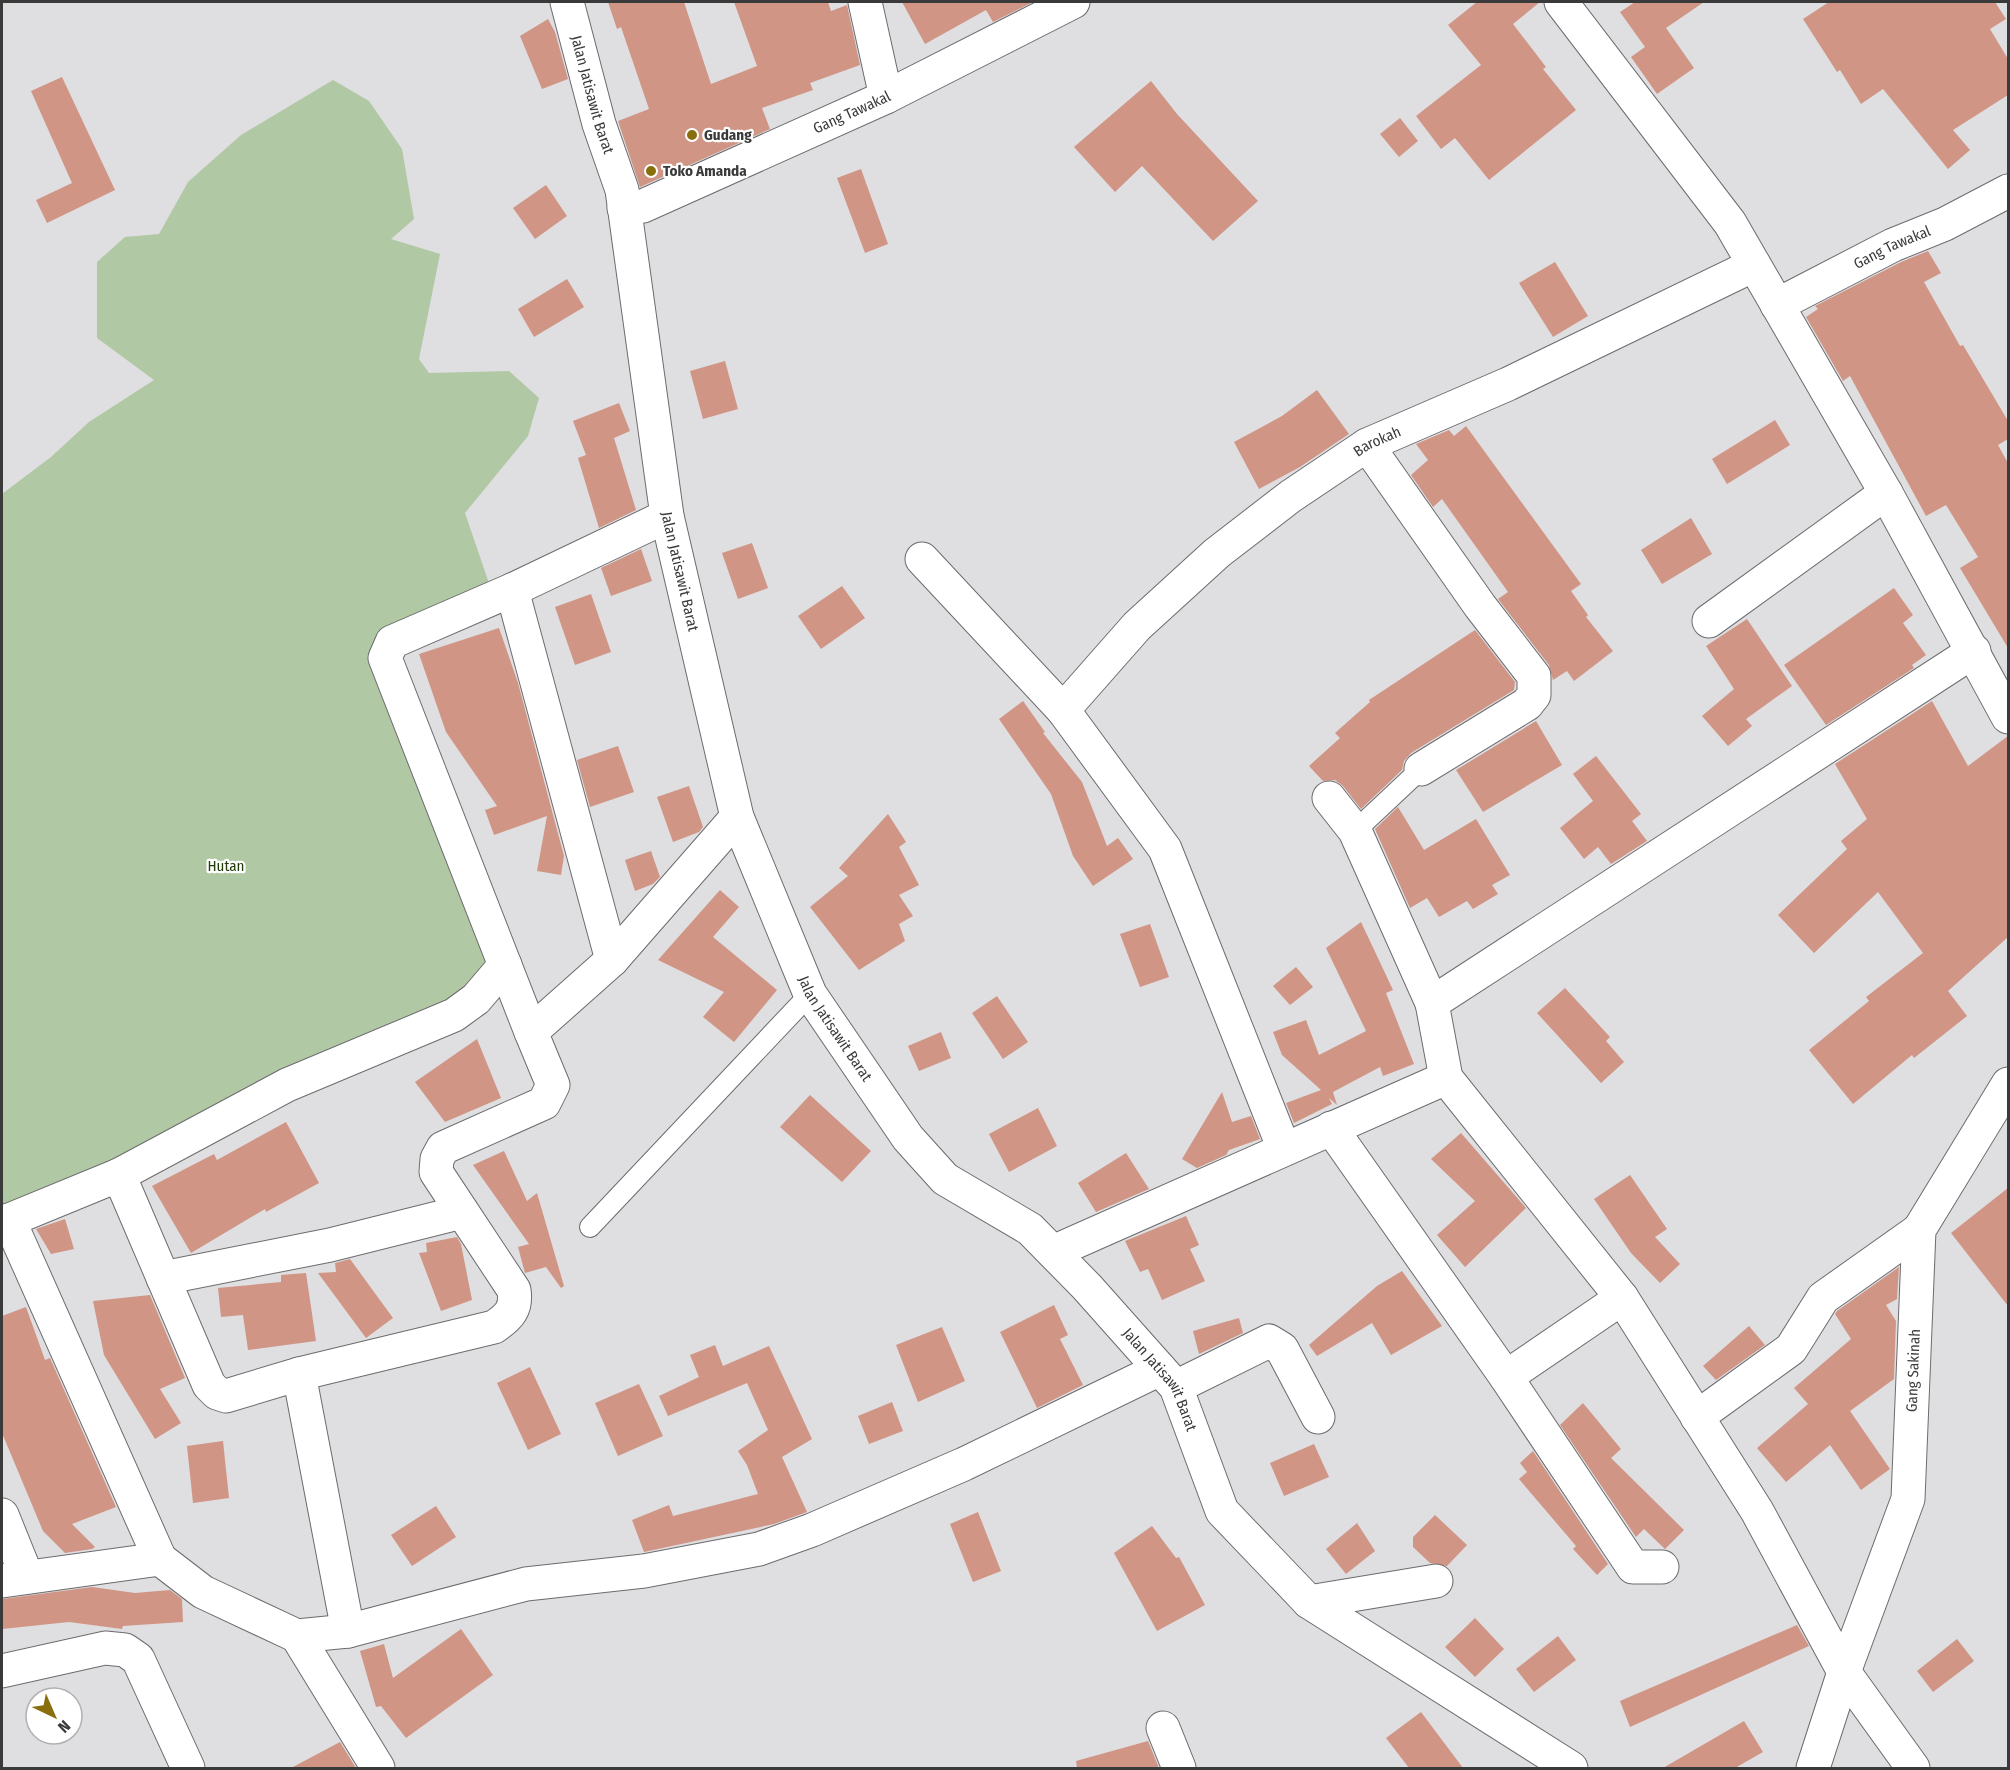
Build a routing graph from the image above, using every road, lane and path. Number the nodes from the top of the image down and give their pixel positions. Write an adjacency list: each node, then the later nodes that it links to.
1 (567, 2): 7 (street, Jalan Jatisawit Barat)
2 (865, 2): 5 (street)
3 (1073, 2): 5 (street, Gang Tawakal)
4 (1562, 2): 8 (street)
5 (886, 97): 7 (street, Gang Tawakal)
6 (2008, 191): 9 (street, Gang Tawakal)
7 (624, 208): 12 (street, Jalan Jatisawit Barat)
8 (1754, 265): 9 (street); 10 (street, Barokah)
9 (1777, 305): 11 (street)
10 (1367, 445): 17 (street, Barokah); 19 (street)
11 (1886, 494): 15 (street); 16 (street)
12 (667, 516): 14 (street); 21 (street, Jalan Jatisawit Barat)
13 (922, 559): 17 (street)
14 (512, 590): 23 (street); 24 (street)
15 (1709, 621)
16 (1974, 651): 18 (street); 26 (street)
17 (1063, 710): 31 (street)
18 (2008, 717)
19 (1421, 769): 22 (lane)
20 (1329, 798): 22 (street)
21 (737, 817): 23 (street); 25 (street, Jalan Jatisawit Barat)
22 (1355, 831): 26 (street)
23 (612, 960): 27 (street)
24 (505, 965): 27 (street); 32 (street)
25 (810, 994): 35 (lane); 37 (street, Jalan Jatisawit Barat)
26 (1432, 1003): 28 (street)
27 (531, 1032): 33 (street)
28 (1446, 1078): 30 (street); 39 (street)
29 (2008, 1084): 36 (street, Gang Sakinah)
30 (1331, 1128): 31 (street); 41 (street)
31 (1284, 1149): 37 (street)
32 (119, 1175): 34 (street); 38 (street)
33 (462, 1212): 38 (street); 40 (street)
34 (5, 1222): 46 (street)
35 (590, 1227)
36 (1919, 1230): 44 (street); 54 (street, Gang Sakinah)
37 (1053, 1252): 42 (street, Jalan Jatisawit Barat)
38 (163, 1278): 40 (street)
39 (1622, 1298): 41 (street); 44 (street)
40 (298, 1374): 51 (street)
41 (1506, 1377): 47 (street)
42 (1168, 1378): 43 (street); 50 (street, Jalan Jatisawit Barat); 51 (street)
43 (1318, 1418)
44 (1697, 1418): 54 (street)
45 (2, 1515): 48 (street)
46 (160, 1559): 48 (street); 52 (street)
47 (1662, 1567)
48 (14, 1579)
49 (1436, 1581): 50 (street)
50 (1309, 1602): 59 (street, Jalan Jatisawit Barat)
51 (348, 1631): 52 (street)
52 (297, 1636): 57 (street)
53 (2, 1671): 56 (street)
54 (1844, 1672): 60 (street, Gang Sakinah); 61 (street)
55 (1163, 1728): 58 (street)
56 (188, 1768)
57 (378, 1768)
58 (1179, 1768)
59 (1568, 1768)
60 (1813, 1768)
61 (1913, 1768)

